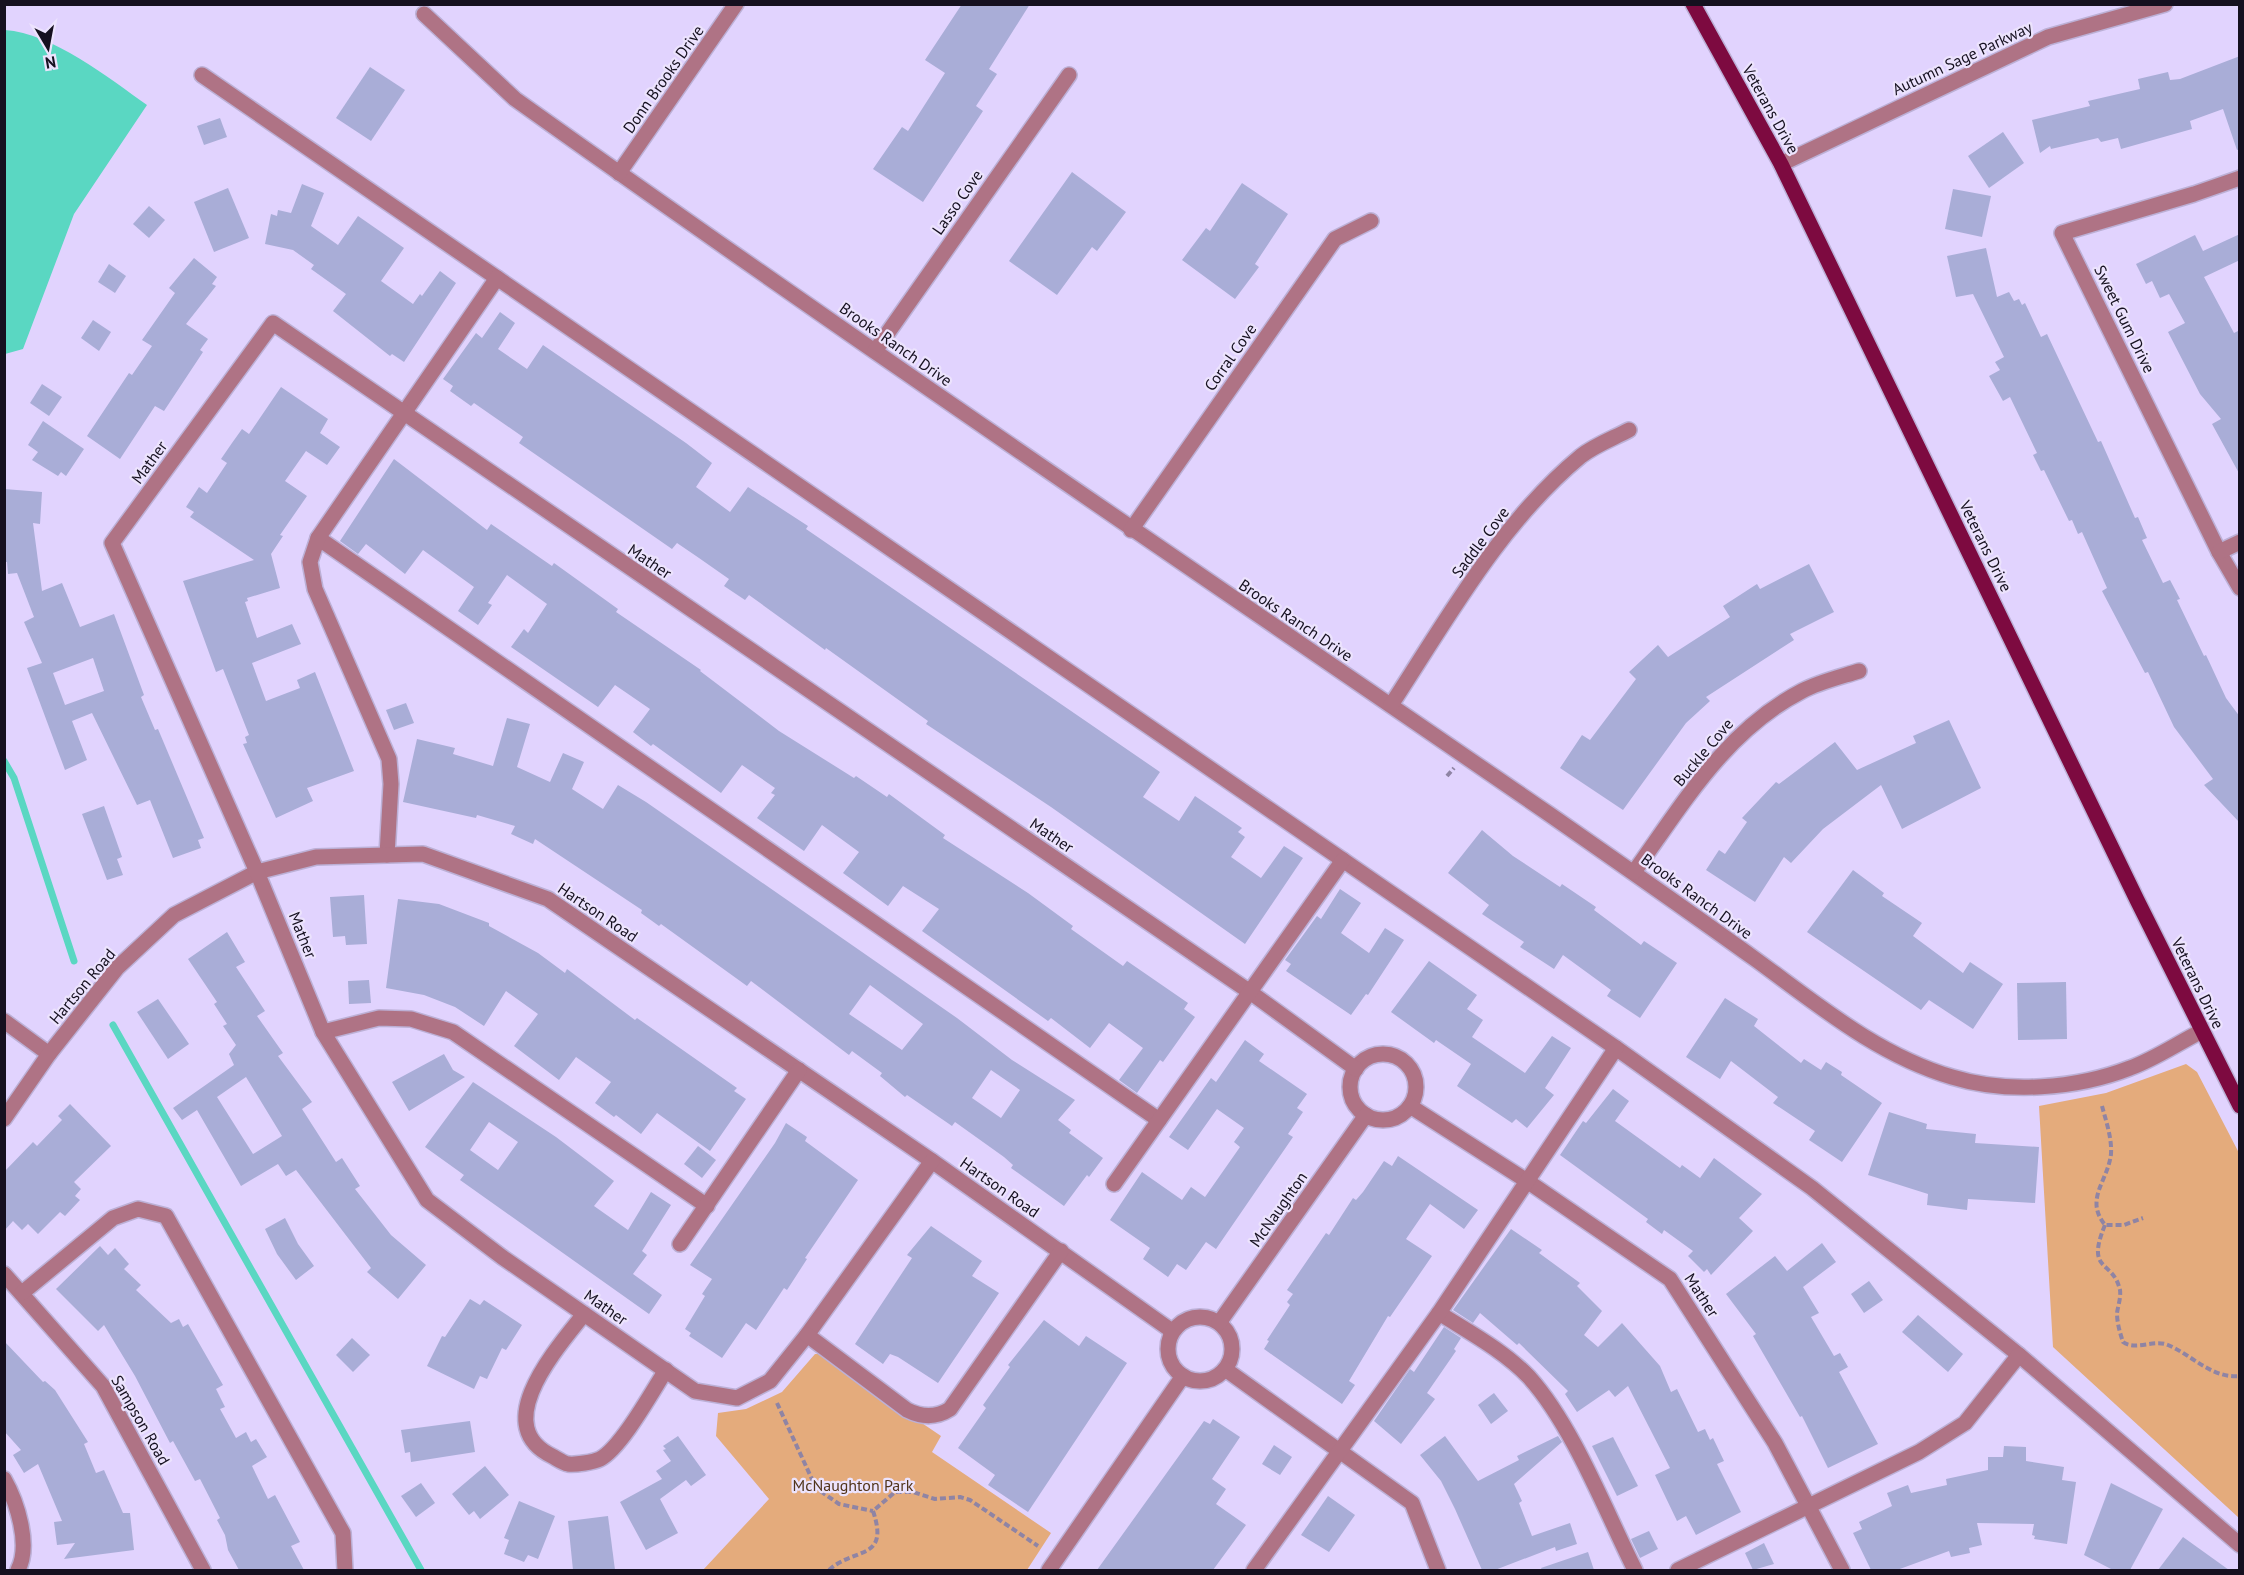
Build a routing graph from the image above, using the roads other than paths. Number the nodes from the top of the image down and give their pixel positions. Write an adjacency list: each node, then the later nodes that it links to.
1 (736, 4): 8 (street, Donn Brooks Drive)
2 (1693, 4): 7 (main road, Veterans Drive)
3 (2165, 4): 7 (street, Autumn Sage Parkway)
4 (424, 14): 8 (street, Brooks Ranch Drive)
5 (202, 75): 11 (street)
6 (1069, 75): 12 (street, Lasso Cove)
7 (1781, 164): 28 (main road, Veterans Drive)
8 (619, 173): 12 (street, Brooks Ranch Drive)
9 (2240, 178): 18 (street, Sweet Gum Drive)
10 (1371, 221): 15 (street, Corral Cove)
11 (497, 278): 13 (street); 23 (street)
12 (875, 351): 15 (street, Brooks Ranch Drive)
13 (404, 414): 16 (street); 24 (street, Mather); 26 (street, Mather)
14 (1629, 430): 21 (street, Saddle Cove)
15 (1131, 530): 21 (street, Brooks Ranch Drive)
16 (318, 538): 22 (street); 38 (street)
17 (2240, 542): 18 (street)
18 (2219, 552): 19 (street, Sweet Gum Drive)
19 (2240, 588)
20 (1859, 671): 25 (street, Buckle Cove)
21 (1391, 705): 25 (street, Brooks Ranch Drive)
22 (387, 855): 24 (street, Hartson Road); 33 (street, Hartson Road)
23 (1343, 860): 26 (street); 30 (street)
24 (257, 872): 29 (street, Mather); 31 (street, Hartson Road)
25 (1634, 872): 28 (street, Brooks Ranch Drive)
26 (1250, 992): 32 (street, Mather); 38 (street)
27 (4, 1021): 31 (street)
28 (2202, 1031): 35 (main road, Veterans Drive)
29 (323, 1032): 42 (street); 48 (street, Mather)
30 (1616, 1048): 40 (street); 52 (street)
31 (49, 1054): 37 (street, Hartson Road)
32 (1356, 1069): 34 (street); 36 (street)
33 (799, 1070): 39 (street, Hartson Road); 42 (street)
34 (1410, 1106): 36 (street); 40 (street, Mather)
35 (2240, 1106)
36 (1366, 1115): 49 (street, McNaughton)
37 (4, 1119)
38 (1159, 1120): 41 (street)
39 (932, 1161): 44 (street, Hartson Road); 51 (street, Mather)
40 (1527, 1181): 47 (street); 58 (street, Mather)
41 (1114, 1184)
42 (706, 1206): 43 (street)
43 (680, 1244)
44 (1061, 1251): 50 (street, Hartson Road); 51 (street)
45 (4, 1274): 46 (street, Sampson Road)
46 (22, 1293): 61 (street, Sampson Road); 62 (street)
47 (1439, 1313): 56 (street); 66 (street)
48 (584, 1314): 54 (street, Mather); 54 (street)
49 (1219, 1323): 50 (street); 53 (street)
50 (1172, 1330): 55 (street)
51 (807, 1335): 54 (street, Mather)
52 (2019, 1355): 58 (street); 59 (street)
53 (1225, 1369): 55 (street); 56 (street)
54 (666, 1370)
55 (1183, 1376): 63 (street)
56 (1339, 1452): 64 (street); 65 (street)
57 (4, 1479): 60 (street)
58 (1808, 1507): 67 (street); 68 (street, Mather)
59 (2240, 1545)
60 (18, 1570)
61 (202, 1570)
62 (345, 1570)
63 (1049, 1570)
64 (1254, 1570)
65 (1438, 1570)
66 (1635, 1570)
67 (1678, 1570)
68 (1842, 1570)

